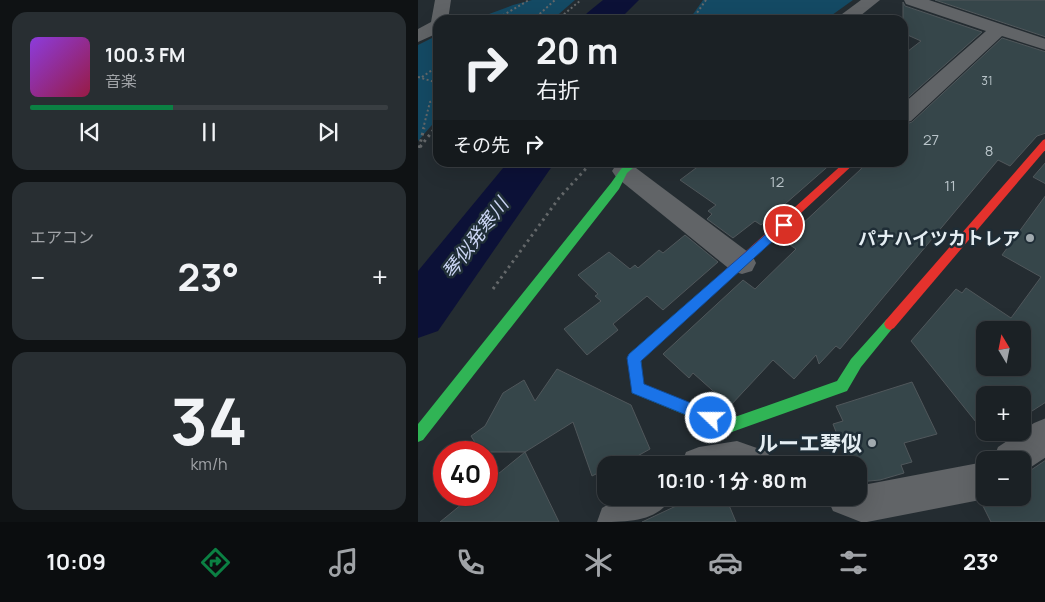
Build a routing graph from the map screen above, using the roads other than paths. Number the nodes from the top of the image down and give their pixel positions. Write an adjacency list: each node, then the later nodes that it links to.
1 (444, 0): 4 (street)
2 (872, 0): 5 (street)
3 (912, 0): 6 (street)
4 (440, 15)
5 (850, 15)
6 (999, 29): 9 (street); 10 (street)
7 (433, 30): 8 (street)
8 (418, 37)
9 (1046, 45)
10 (908, 111)
11 (1046, 142): 14 (street)
12 (630, 167): 14 (street); 15 (street)
13 (847, 167): 14 (street)
14 (742, 263)
15 (418, 435)
16 (1046, 435): 17 (street)
17 (1024, 451)
18 (976, 483): 19 (street)
19 (867, 503)
20 (640, 506): 21 (street)
21 (616, 522)

